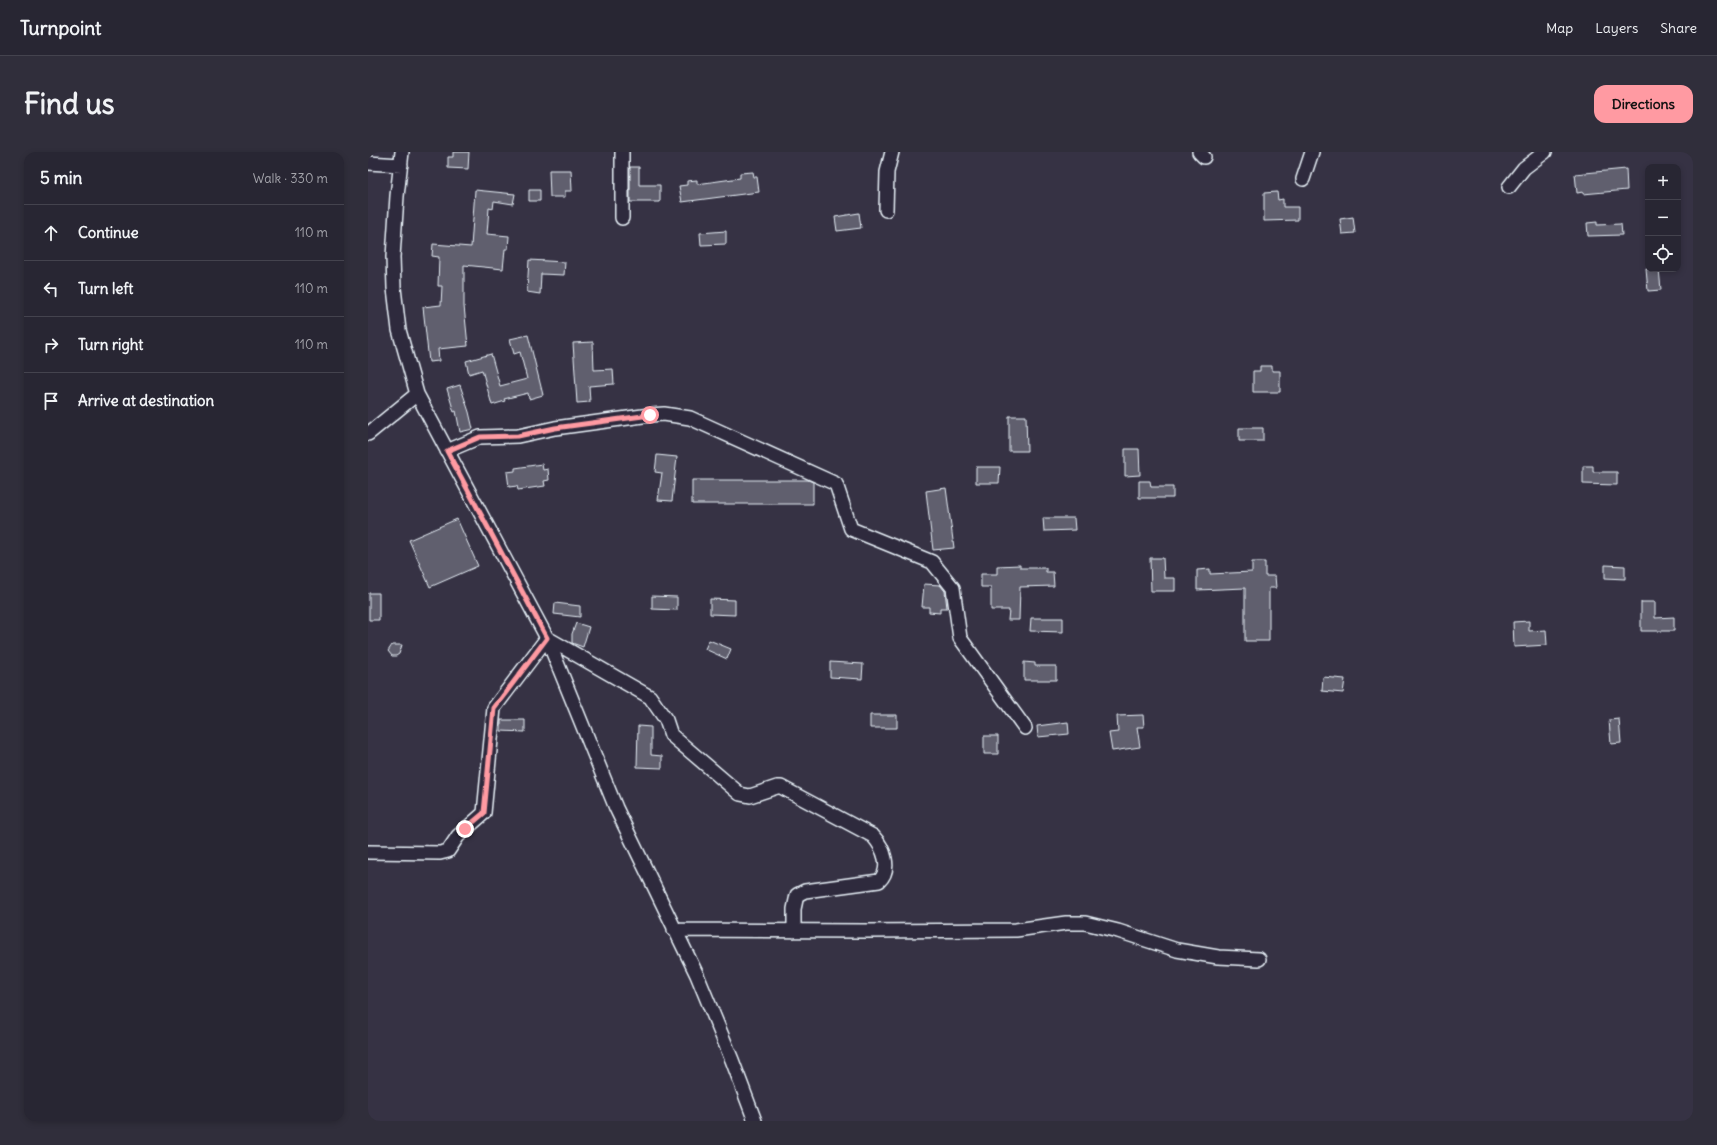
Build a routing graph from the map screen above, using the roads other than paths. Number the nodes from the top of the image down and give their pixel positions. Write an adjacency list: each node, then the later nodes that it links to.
1 (622, 152): 10 (street)
2 (892, 152): 9 (street)
3 (1312, 152): 7 (street)
4 (1546, 152): 8 (street)
5 (402, 158): 6 (street); 11 (street)
6 (368, 163)
7 (1303, 179)
8 (1509, 187)
9 (886, 210)
10 (622, 218)
11 (417, 394): 12 (street); 13 (street)
12 (368, 434)
13 (447, 451): 14 (street); 15 (street)
14 (547, 638): 16 (street); 17 (street); 18 (street)
15 (1026, 728)
16 (368, 852)
17 (674, 930): 18 (street); 20 (street)
18 (794, 931): 19 (street)
19 (1259, 959)
20 (755, 1121)

